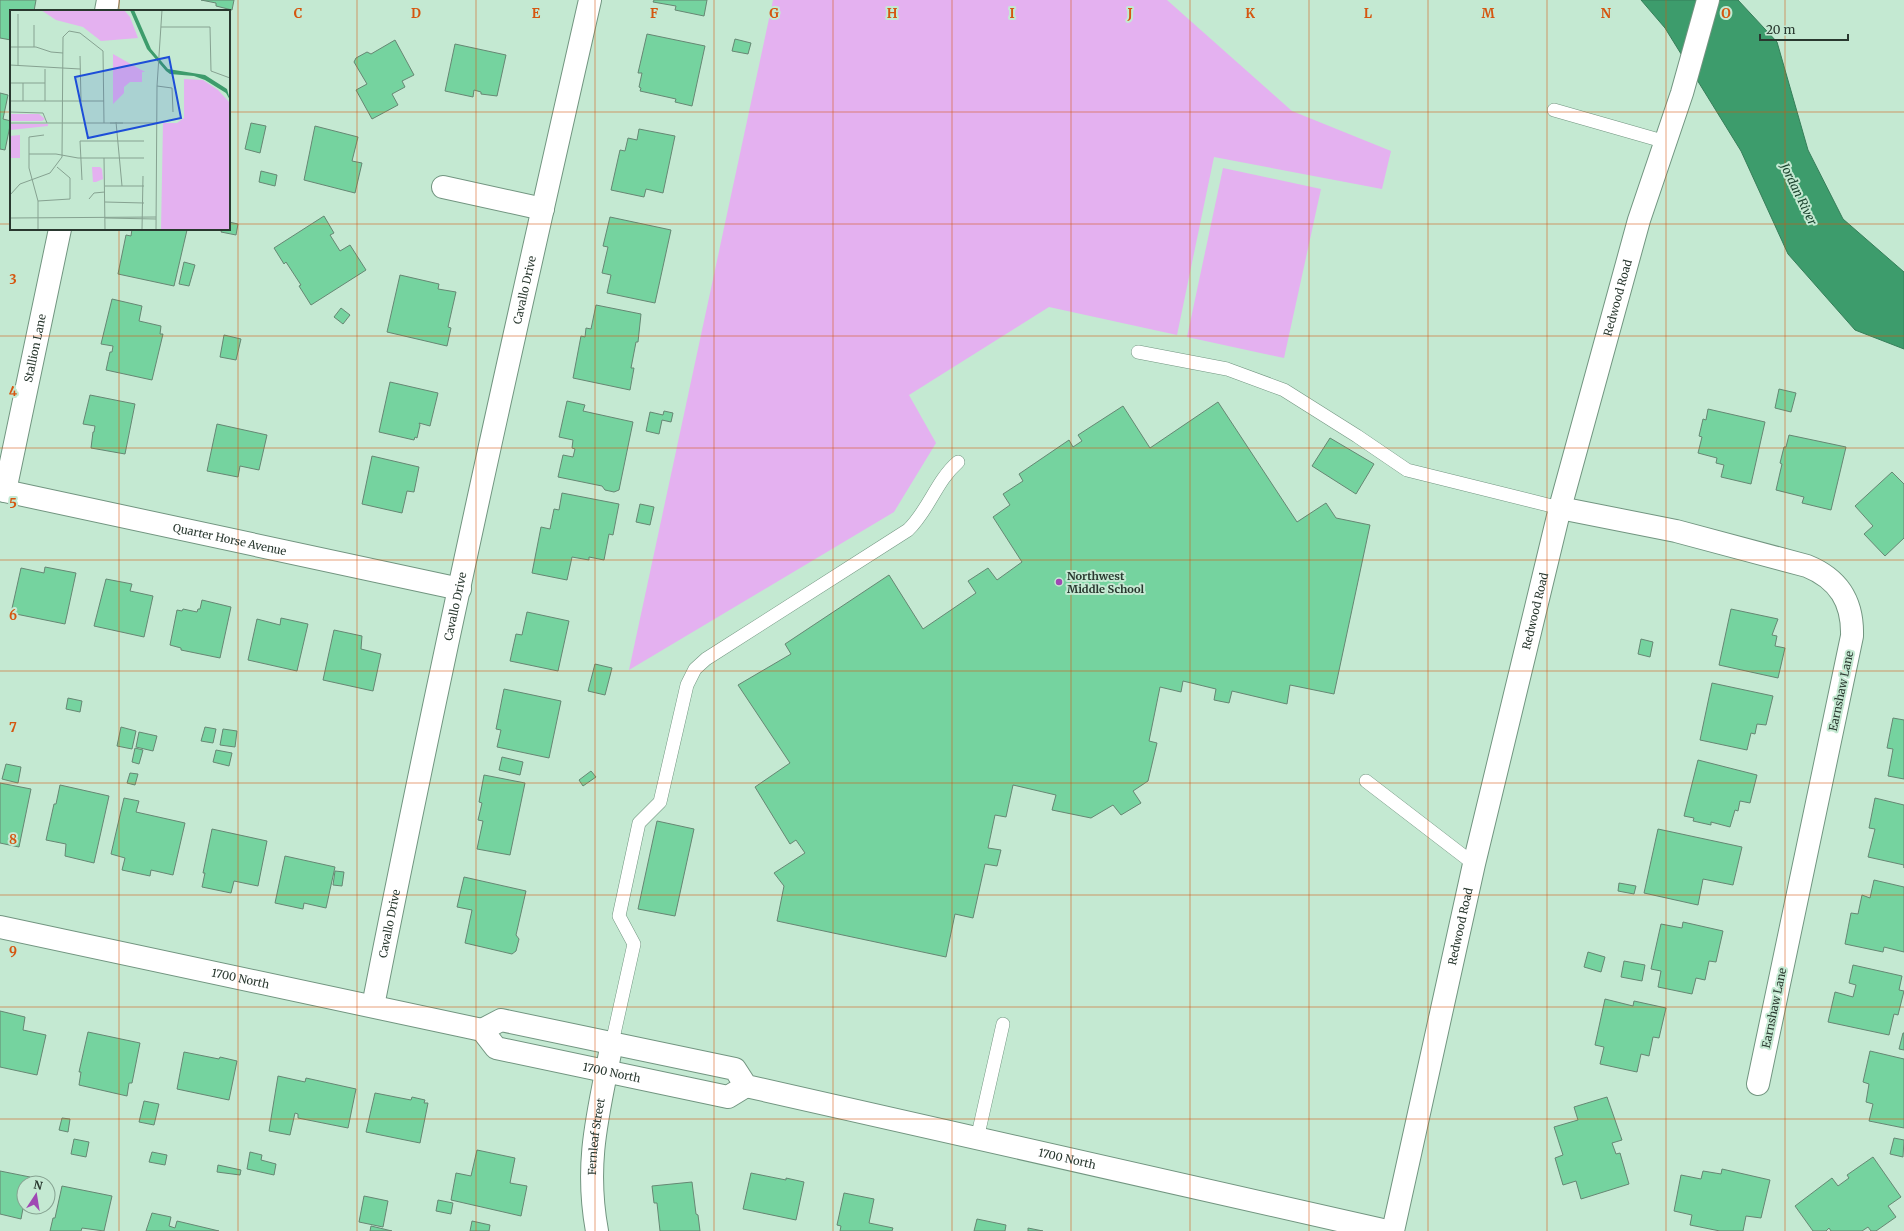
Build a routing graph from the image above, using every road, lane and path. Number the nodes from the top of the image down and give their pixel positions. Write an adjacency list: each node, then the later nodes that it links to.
1 (108, 0): 4 (street)
2 (590, 0): 8 (street, Cavallo Drive)
3 (1708, 0): 6 (street, Redwood Road)
4 (106, 10)
5 (1554, 110): 6 (lane)
6 (1666, 142): 13 (street, Redwood Road)
7 (443, 188): 8 (street)
8 (543, 209): 14 (street, Cavallo Drive)
9 (60, 230): 12 (street, Stallion Lane)
10 (1138, 352): 13 (lane)
11 (958, 462): 21 (lane)
12 (3, 491): 14 (street, Quarter Horse Avenue)
13 (1560, 508): 16 (street, Redwood Road); 23 (street, Earnshaw Lane)
14 (460, 589): 18 (street, Cavallo Drive)
15 (1366, 781): 16 (lane)
16 (1474, 864): 28 (street, Redwood Road)
17 (0, 927): 18 (street, 1700 North)
18 (373, 1006): 20 (street, 1700 North)
19 (1003, 1024): 25 (lane)
20 (482, 1030): 21 (street); 22 (street, 1700 North)
21 (612, 1043): 22 (street, Fernleaf Street); 24 (street)
22 (607, 1072): 24 (street, 1700 North); 26 (street, Fernleaf Street)
23 (1758, 1084)
24 (746, 1086): 25 (street, 1700 North)
25 (977, 1139): 27 (street, 1700 North)
26 (597, 1231)
27 (1387, 1231)
28 (1393, 1231)

